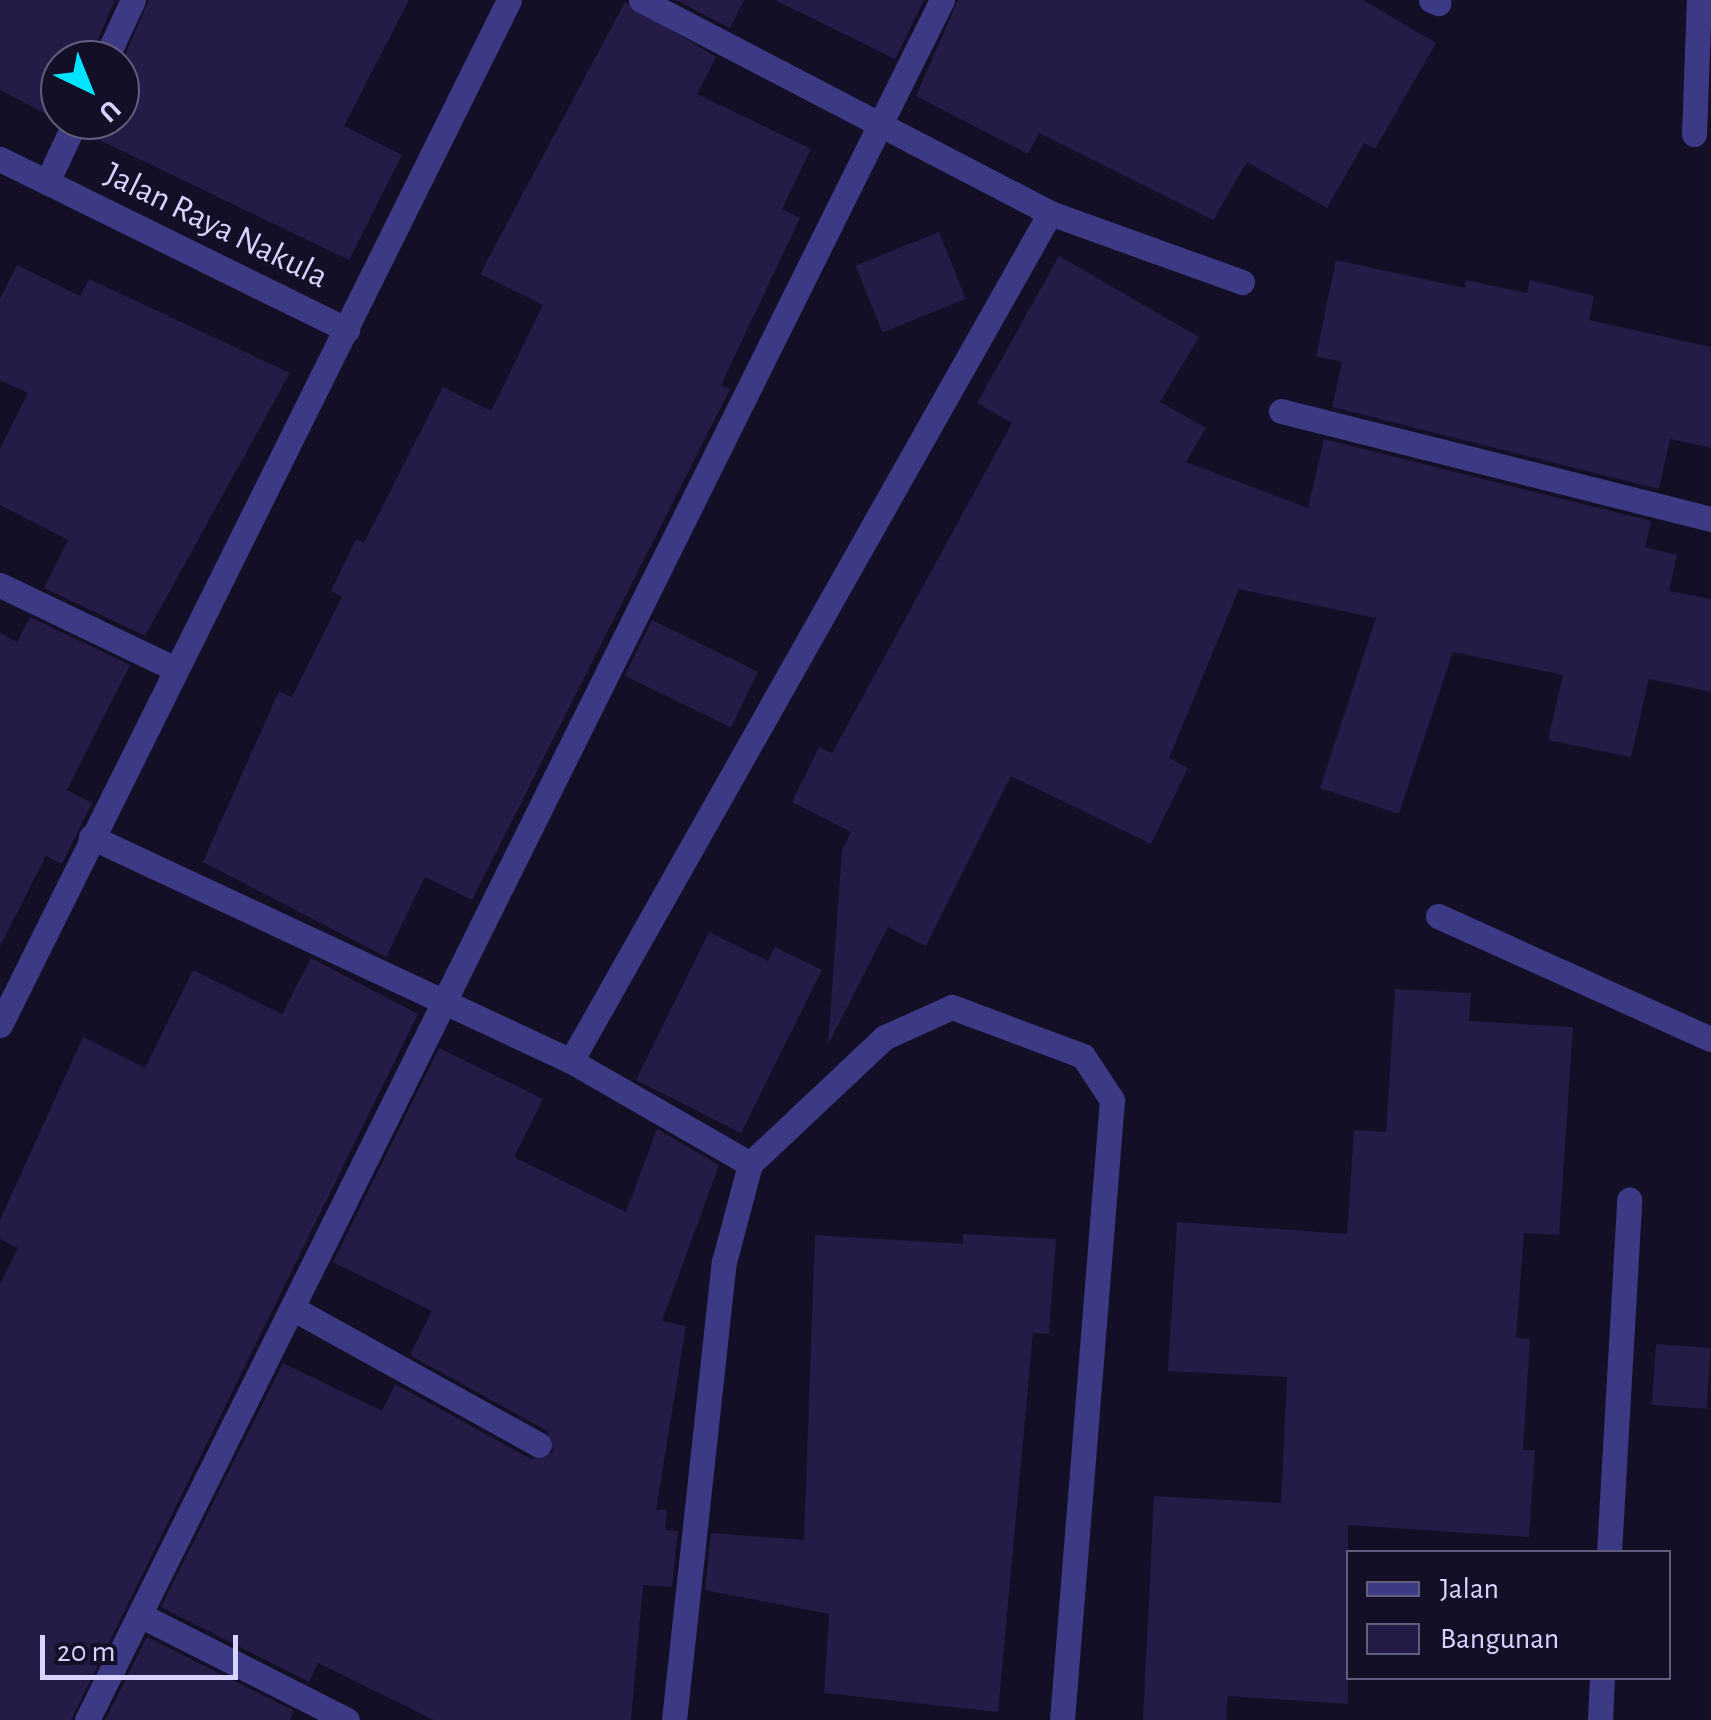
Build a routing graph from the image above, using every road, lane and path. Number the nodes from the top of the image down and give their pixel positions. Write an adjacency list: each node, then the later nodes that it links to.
1 (133, 0): 6 (street)
2 (509, 0): 14 (street)
3 (641, 0): 7 (street)
4 (942, 0): 7 (street)
5 (1699, 0): 8 (street)
6 (114, 40)
7 (882, 128): 12 (street); 21 (street)
8 (1694, 134)
9 (67, 140): 11 (street)
10 (0, 159): 11 (street, Jalan Raya Nakula)
11 (47, 182): 14 (street, Jalan Raya Nakula)
12 (1050, 213): 13 (street); 24 (street)
13 (1242, 282)
14 (346, 330): 18 (street)
15 (1281, 411): 16 (street)
16 (1711, 520)
17 (0, 585): 18 (street)
18 (173, 668): 19 (street)
19 (91, 837): 21 (street); 22 (street)
20 (1438, 916): 23 (street)
21 (449, 1002): 24 (street); 27 (street)
22 (0, 1025)
23 (1711, 1040)
24 (571, 1061): 25 (street)
25 (750, 1164): 34 (street); 35 (street)
26 (1629, 1200): 29 (street)
27 (294, 1309): 28 (street); 30 (street)
28 (540, 1444)
29 (1609, 1550)
30 (140, 1615): 32 (street); 33 (street)
31 (1602, 1680): 36 (street)
32 (86, 1720)
33 (347, 1720)
34 (674, 1720)
35 (1062, 1720)
36 (1600, 1720)

